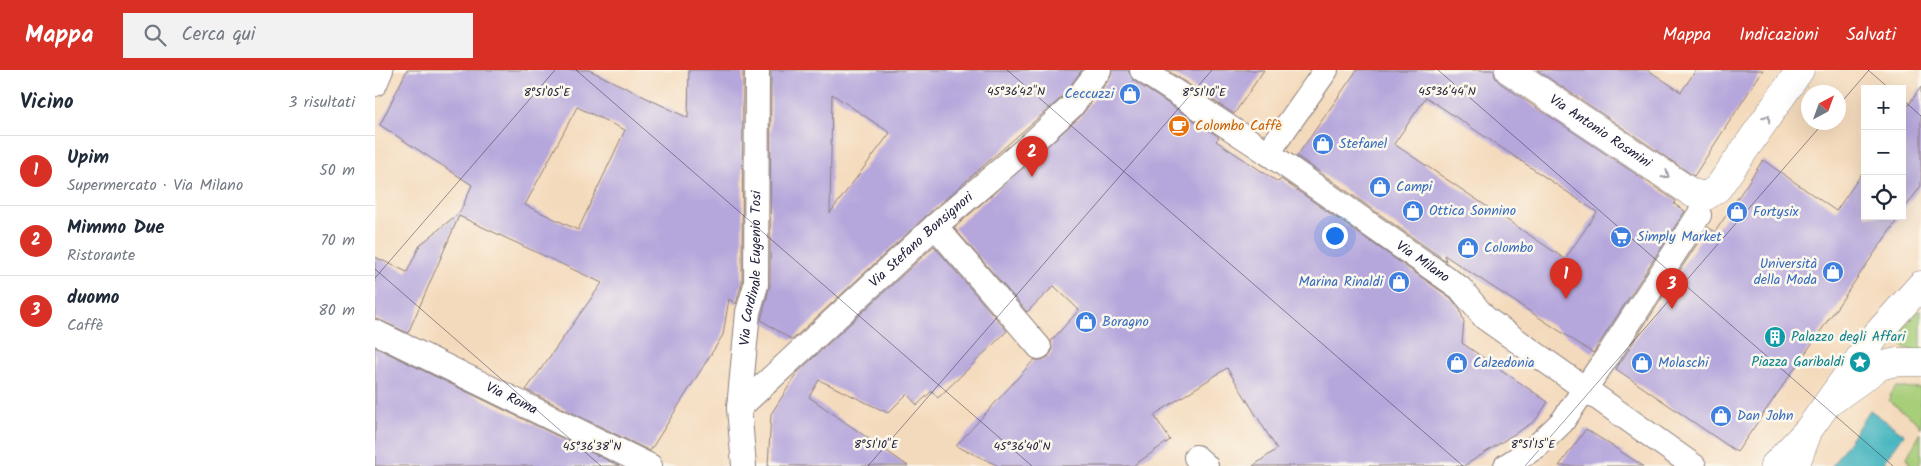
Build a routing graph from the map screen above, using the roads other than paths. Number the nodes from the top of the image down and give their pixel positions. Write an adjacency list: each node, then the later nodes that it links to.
1 (381, 70): 8 (street)
2 (757, 70): 18 (street, Via Cardinale Eugenio Tosi)
3 (1099, 70): 11 (street, Via Stefano Bonsignori)
4 (1142, 70): 9 (street, Via Milano)
5 (1326, 70): 9 (street)
6 (1509, 70): 10 (street, Via Antonio Rosmini, one-way to 10)
7 (1800, 70): 10 (street, one-way to 7)
8 (375, 84)
9 (1268, 153): 16 (street, Via Milano)
10 (1696, 204): 16 (street)
11 (935, 226): 14 (street); 18 (street, Via Stefano Bonsignori)
12 (1921, 285): 17 (street)
13 (375, 332): 20 (street, Via Roma)
14 (1039, 347)
15 (1921, 362): 17 (street)
16 (1585, 390): 22 (street); 23 (street, Via Milano)
17 (1827, 404): 19 (street)
18 (739, 408): 21 (street, Via Cardinale Eugenio Tosi)
19 (1809, 429): 24 (street); 25 (street)
20 (650, 466)
21 (744, 466)
22 (1506, 466)
23 (1694, 466)
24 (1774, 466)
25 (1795, 466)

